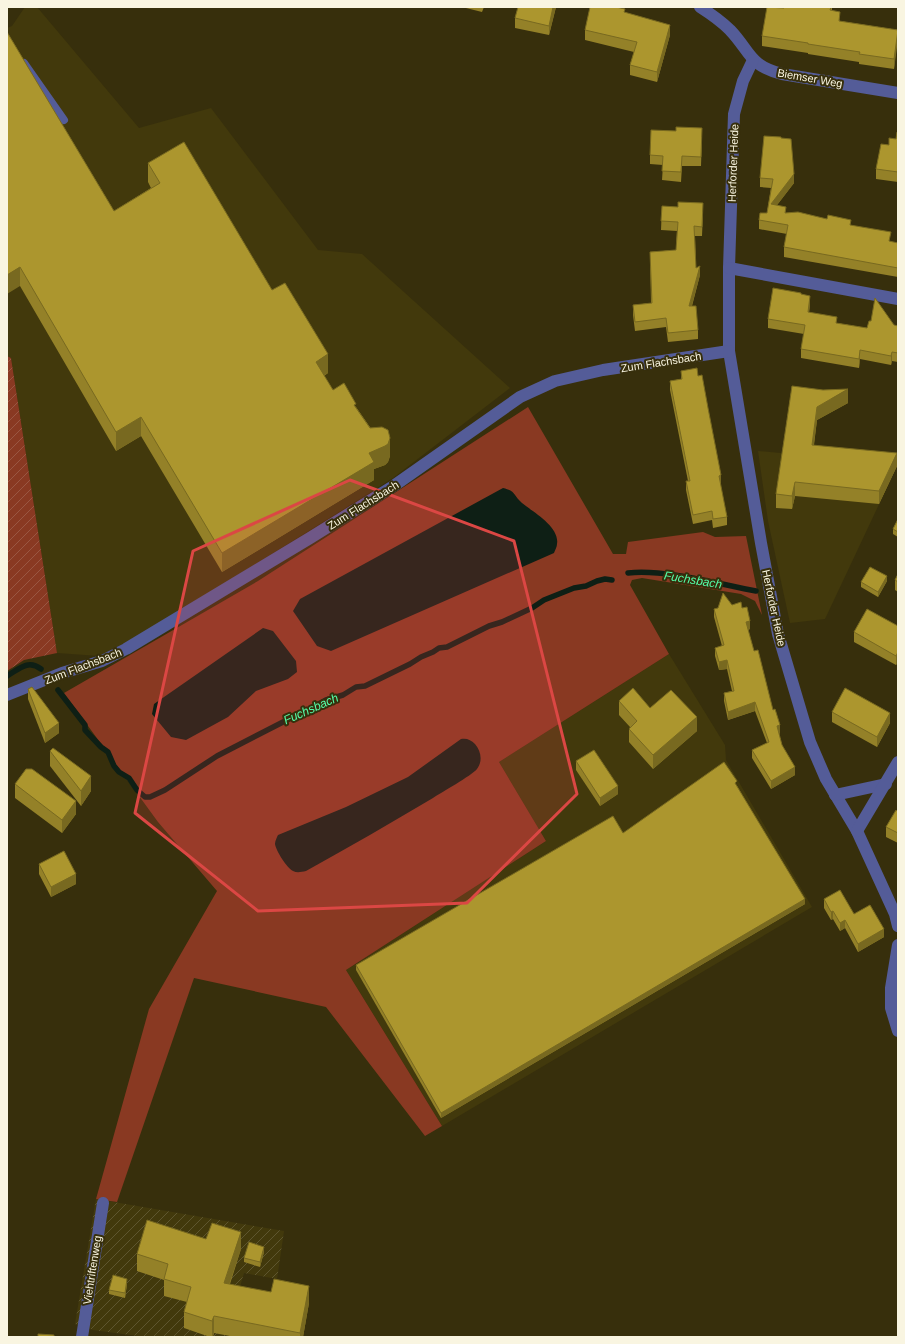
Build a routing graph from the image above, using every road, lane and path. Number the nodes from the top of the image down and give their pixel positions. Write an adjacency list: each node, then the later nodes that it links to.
1 (700, 7): 3 (street, Biemser Weg)
2 (20, 56): 5 (lane)
3 (753, 60): 4 (street, Biemser Weg); 6 (street, Herforder Heide)
4 (898, 93)
5 (64, 120)
6 (730, 268): 7 (street); 8 (street, Herforder Heide)
7 (898, 299)
8 (730, 351): 9 (street, Zum Flachsbach); 12 (street, Herforder Heide)
9 (7, 695)
10 (898, 762): 11 (street)
11 (886, 784): 12 (street); 13 (street)
12 (835, 795): 13 (street, Herforder Heide)
13 (857, 831): 14 (street, Herforder Heide)
14 (898, 926)
15 (898, 945): 16 (street)
16 (898, 1030)
17 (103, 1203): 18 (street, Viehtriftenweg)
18 (82, 1337)

